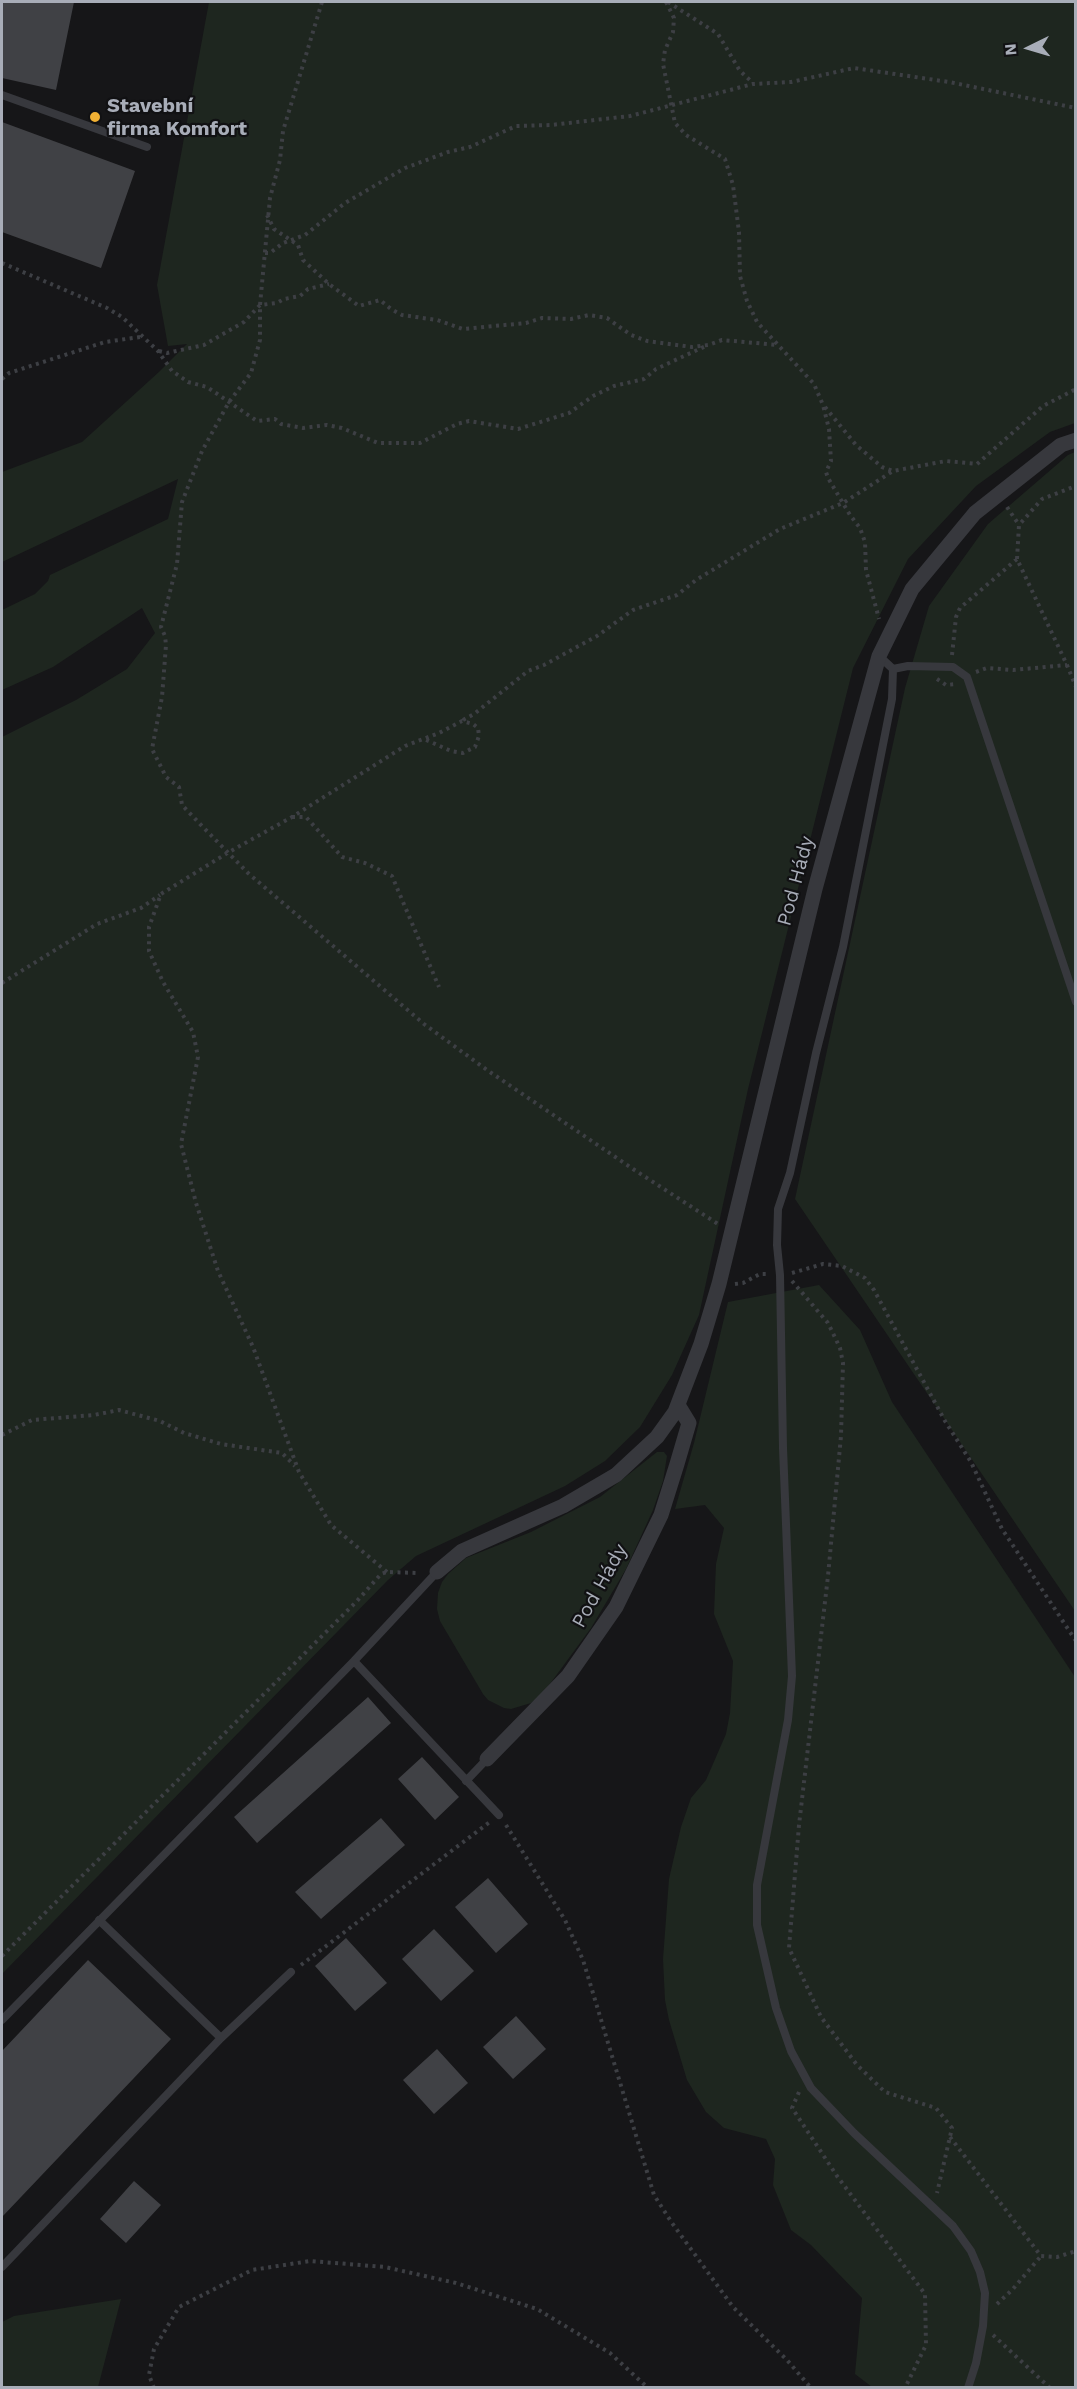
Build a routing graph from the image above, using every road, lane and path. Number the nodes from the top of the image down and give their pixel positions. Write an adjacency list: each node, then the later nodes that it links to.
1 (322, 2): 8 (path)
2 (667, 2): 3 (path); 5 (path)
3 (753, 84): 5 (path); 6 (path)
4 (2, 95): 7 (lane)
5 (670, 106): 9 (path); 16 (path)
6 (1076, 108)
7 (147, 147)
8 (267, 213): 9 (path); 10 (path)
9 (292, 239): 10 (path); 12 (path)
10 (265, 253): 13 (path)
11 (2, 263): 14 (path)
12 (329, 284): 13 (path); 15 (path)
13 (260, 305): 17 (path); 20 (path)
14 (141, 337): 17 (path); 18 (path)
15 (708, 345): 16 (path); 20 (path)
16 (778, 346): 21 (path)
17 (158, 351): 20 (path)
18 (2, 379)
19 (1076, 388): 23 (path)
20 (229, 402): 37 (path)
21 (824, 405): 23 (path); 25 (path)
22 (1076, 440): 27 (street, Pod Hády)
23 (893, 471): 25 (path)
24 (1076, 486): 26 (path)
25 (843, 503): 27 (path); 34 (path)
26 (1017, 559): 29 (path); 30 (path)
27 (890, 630): 28 (street, Pod Hády)
28 (879, 656): 31 (lane); 42 (street, Pod Hády)
29 (1067, 665): 32 (path); 33 (path)
30 (953, 667): 31 (lane); 32 (lane)
31 (893, 669): 43 (lane)
32 (967, 677): 41 (lane)
33 (1076, 687)
34 (462, 721): 35 (path); 35 (path)
35 (424, 739): 36 (path)
36 (292, 817): 37 (path); 40 (path)
37 (228, 852): 38 (path); 42 (path)
38 (161, 894): 39 (path); 47 (path)
39 (2, 983)
40 (439, 987)
41 (1076, 1002)
42 (734, 1226): 44 (street, Pod Hády)
43 (780, 1275): 44 (path); 60 (lane)
44 (719, 1284): 45 (street, Pod Hády)
45 (678, 1405): 49 (street, Pod Hády); 52 (street, Pod Hády)
46 (2, 1435): 47 (path)
47 (299, 1472): 48 (path)
48 (387, 1572): 49 (path); 56 (path)
49 (437, 1572): 51 (lane)
50 (1076, 1641): 61 (path)
51 (354, 1661): 53 (lane); 55 (lane)
52 (487, 1759): 53 (lane)
53 (466, 1781): 54 (lane)
54 (499, 1815): 57 (path); 70 (path)
55 (99, 1920): 58 (lane); 59 (lane)
56 (2, 1956)
57 (291, 1972): 59 (lane)
58 (2, 2020)
59 (221, 2038): 65 (lane)
60 (812, 2088): 62 (lane); 71 (path)
61 (950, 2136): 62 (path); 64 (path)
62 (934, 2208): 66 (lane)
63 (1076, 2251): 64 (path)
64 (1041, 2256): 66 (path)
65 (2, 2267)
66 (984, 2316): 67 (lane)
67 (983, 2326): 72 (lane); 73 (path)
68 (154, 2388): 69 (path)
69 (648, 2388)
70 (811, 2388)
71 (905, 2388)
72 (968, 2388)
73 (1050, 2388)

